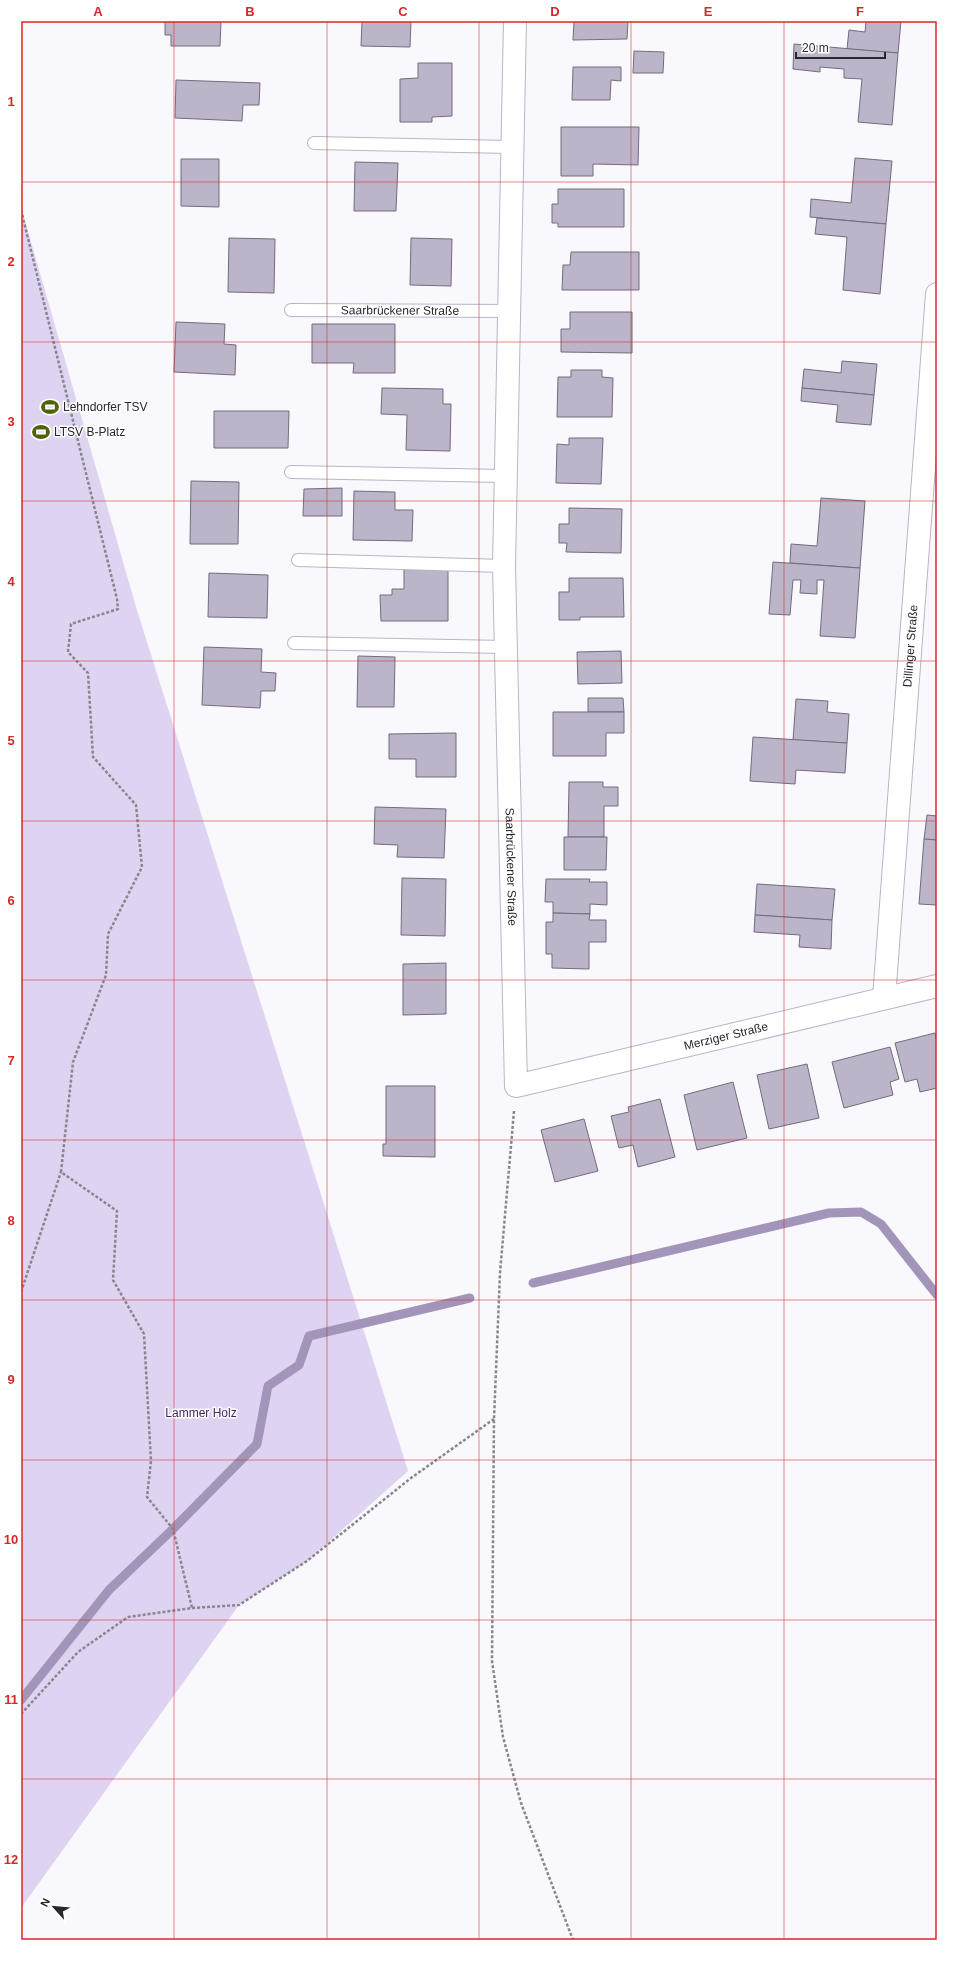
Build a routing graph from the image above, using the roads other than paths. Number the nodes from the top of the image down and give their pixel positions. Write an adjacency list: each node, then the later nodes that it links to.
1 (515, 21): 3 (street, Saarbrückener Straße)
2 (314, 143): 3 (lane)
3 (513, 147): 6 (street, Saarbrückener Straße)
4 (937, 294): 14 (street, Dillinger Straße)
5 (291, 310): 6 (lane, Saarbrückener Straße)
6 (509, 311): 8 (street, Saarbrückener Straße)
7 (291, 472): 8 (lane)
8 (505, 476): 10 (street, Saarbrückener Straße)
9 (298, 560): 10 (lane)
10 (504, 566): 12 (street, Saarbrückener Straße)
11 (294, 643): 12 (lane)
12 (505, 647): 15 (street, Saarbrückener Straße)
13 (937, 986): 14 (street, Merziger Straße)
14 (884, 998): 15 (street, Merziger Straße)
15 (516, 1086)

